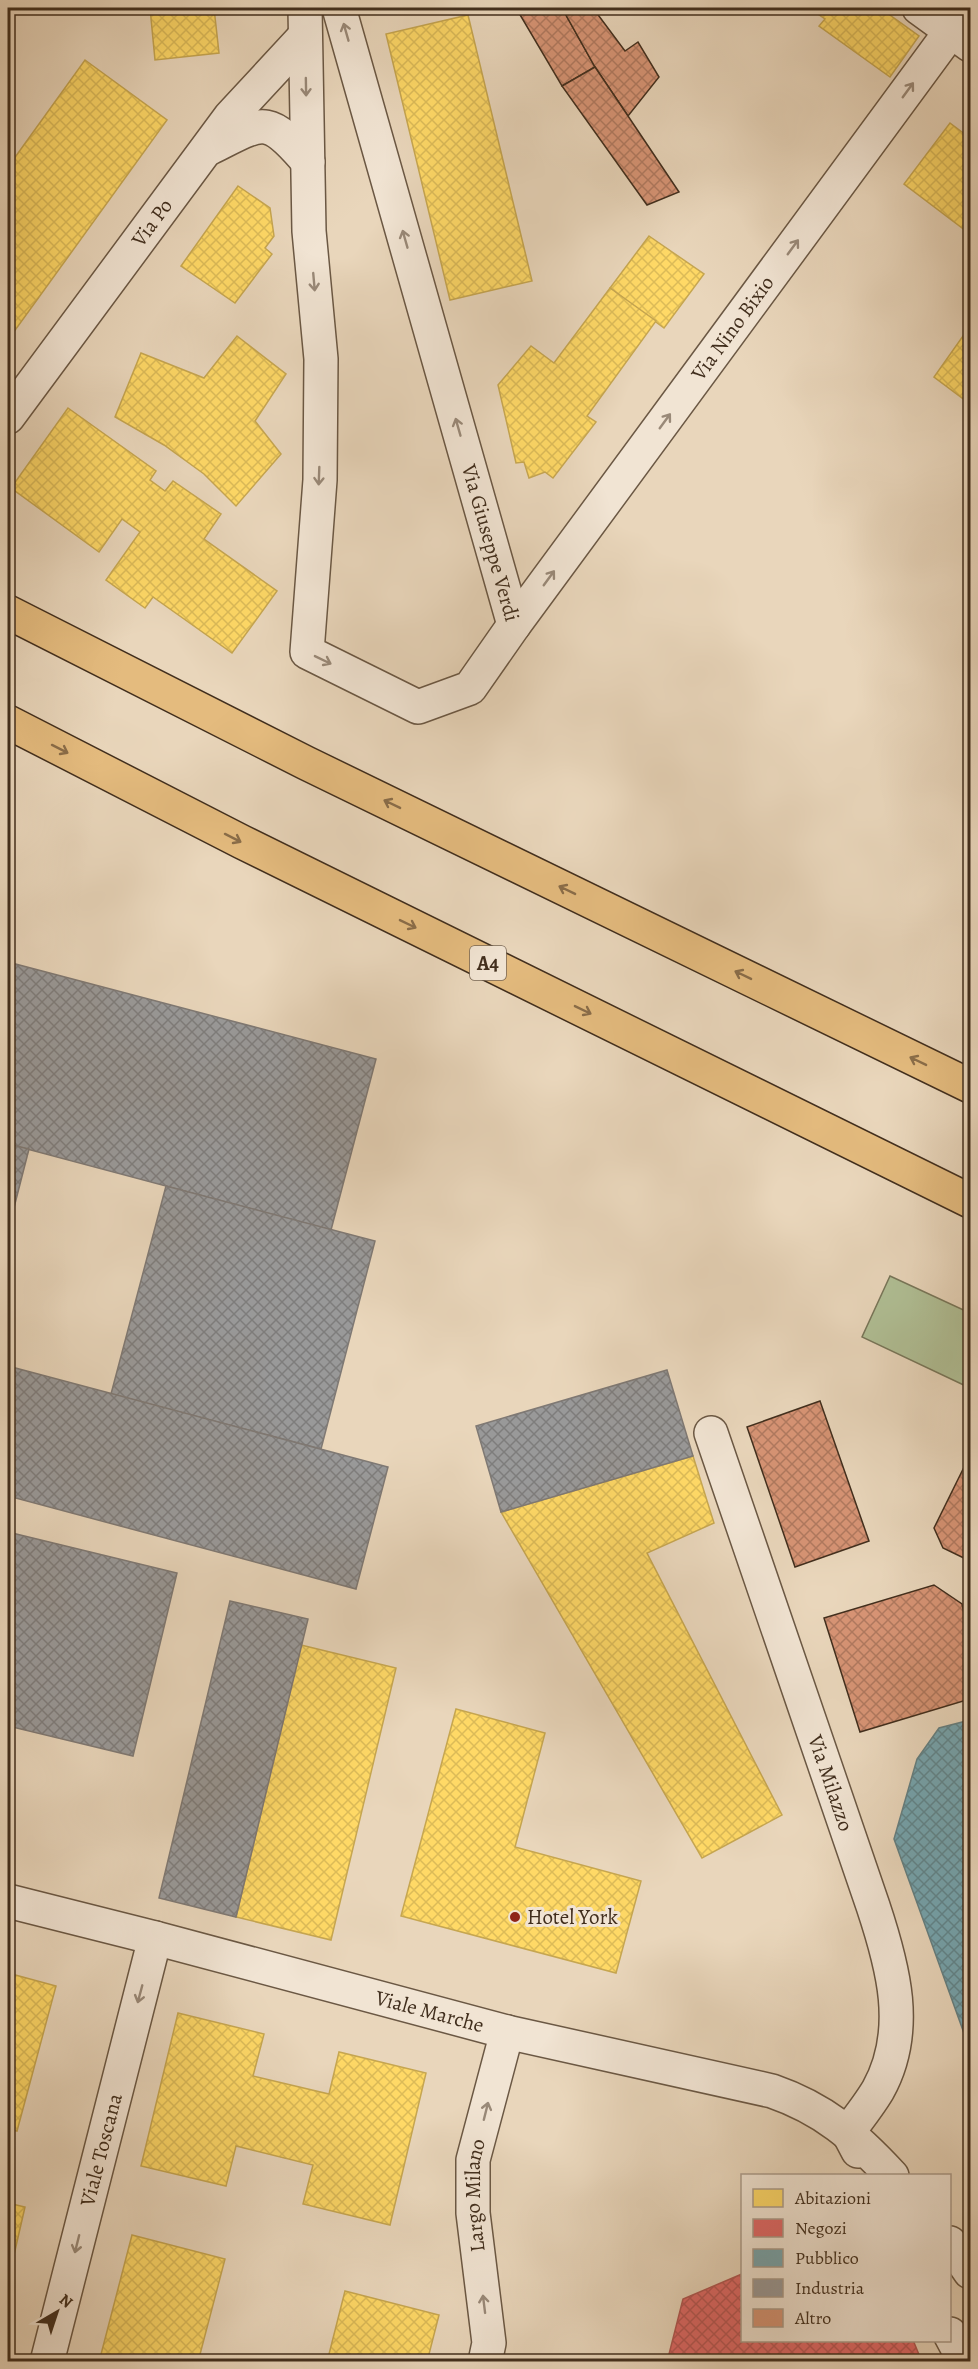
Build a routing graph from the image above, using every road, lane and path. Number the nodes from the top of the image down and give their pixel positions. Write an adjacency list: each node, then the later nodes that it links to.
1 (339, 8): 9 (street, Via Giuseppe Verdi, one-way to 1)
2 (919, 8): 4 (street)
3 (305, 22): 5 (street, Via Po); 6 (street, Via Giuseppe Verdi, one-way to 6)
4 (963, 28): 9 (street, Via Nino Bixio, one-way to 4)
5 (206, 150): 6 (street); 7 (street, Via Po)
6 (308, 162): 9 (street, Via Giuseppe Verdi, one-way to 9)
7 (8, 417)
8 (8, 612): 11 (highway, one-way to 8)
9 (514, 625)
10 (8, 722): 12 (highway, A4, one-way to 12)
11 (970, 1086)
12 (970, 1201)
13 (711, 1433): 17 (street, Via Milazzo)
14 (8, 1901): 15 (street, Viale Marche)
15 (155, 1938): 16 (street, Viale Marche); 23 (street, Viale Toscana, one-way to 23)
16 (507, 2032): 17 (street, Viale Marche); 24 (street, Largo Milano, one-way to 16)
17 (848, 2132): 18 (street, Viale Marche); 19 (street, Viale Marche)
18 (870, 2174)
19 (891, 2174)
20 (951, 2244): 21 (street)
21 (970, 2272)
22 (951, 2336): 25 (street)
23 (47, 2361)
24 (485, 2361)
25 (964, 2361)

